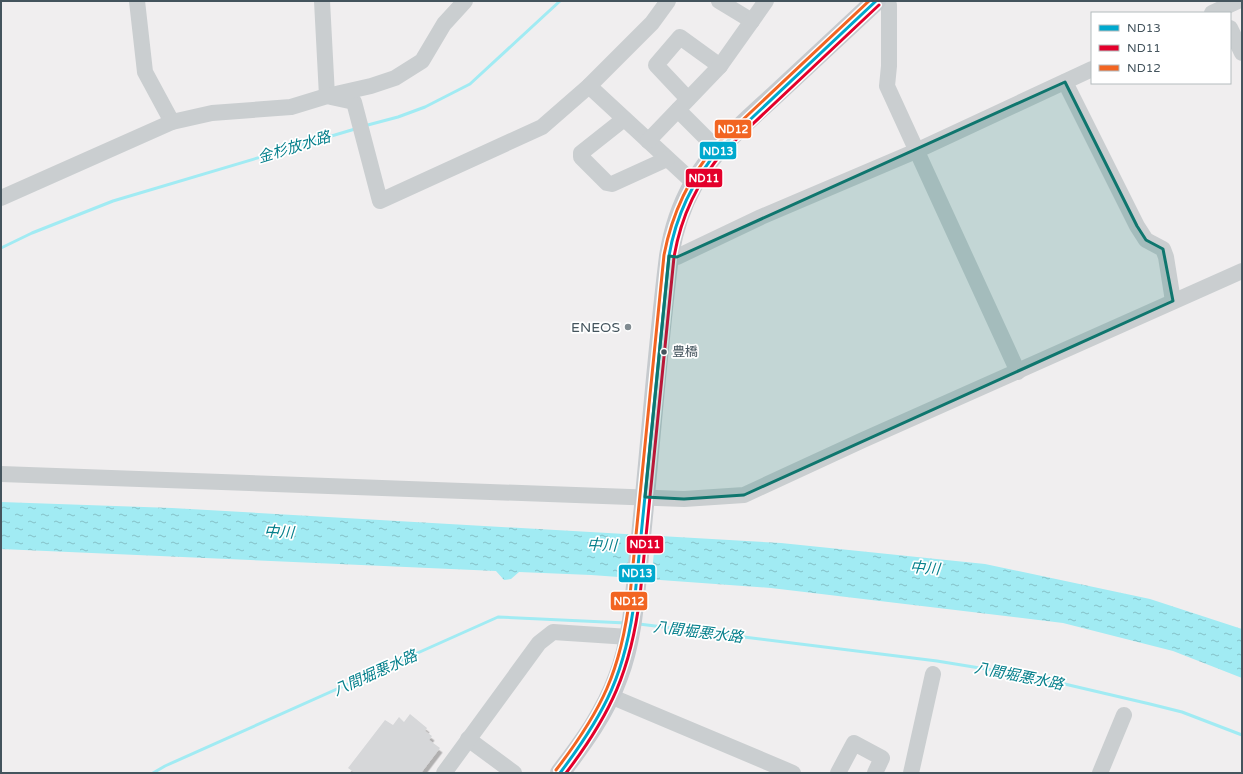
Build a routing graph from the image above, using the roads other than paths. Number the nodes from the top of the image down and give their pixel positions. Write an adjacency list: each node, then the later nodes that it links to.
1 (137, 1): 20 (street)
2 (322, 1): 17 (street)
3 (465, 1): 17 (street)
4 (668, 1): 16 (street)
5 (719, 1): 10 (street)
6 (766, 1): 10 (street)
7 (1238, 1): 9 (street)
8 (872, 3): 22 (main road); 23 (street)
9 (1218, 9)
10 (752, 21): 13 (street)
11 (1231, 30): 12 (street)
12 (1242, 53)
13 (720, 66): 18 (street); 18 (street)
14 (1091, 70): 15 (street)
15 (1065, 82): 23 (street); 29 (street)
16 (589, 86): 17 (street); 19 (street)
17 (327, 96): 20 (street)
18 (683, 105): 21 (street); 22 (street)
19 (624, 119): 21 (street); 24 (street)
20 (172, 122): 26 (street)
21 (648, 141): 24 (street)
22 (719, 150): 25 (main road)
23 (916, 151): 27 (street); 30 (street)
24 (667, 159): 25 (street)
25 (694, 184): 27 (main road)
26 (1, 198)
27 (669, 256): 32 (main road)
28 (1242, 271): 29 (street)
29 (1172, 301): 30 (street)
30 (1018, 372): 32 (street)
31 (1, 474): 32 (street)
32 (645, 500): 33 (main road)
33 (630, 633): 35 (main road); 37 (street)
34 (933, 674): 44 (street)
35 (610, 696): 40 (main road); 41 (street)
36 (1124, 715): 45 (street)
37 (468, 740): 38 (street); 39 (street)
38 (444, 773)
39 (514, 773)
40 (560, 773)
41 (793, 773)
42 (838, 773): 43 (street)
43 (875, 773)
44 (911, 773)
45 (1100, 773)

